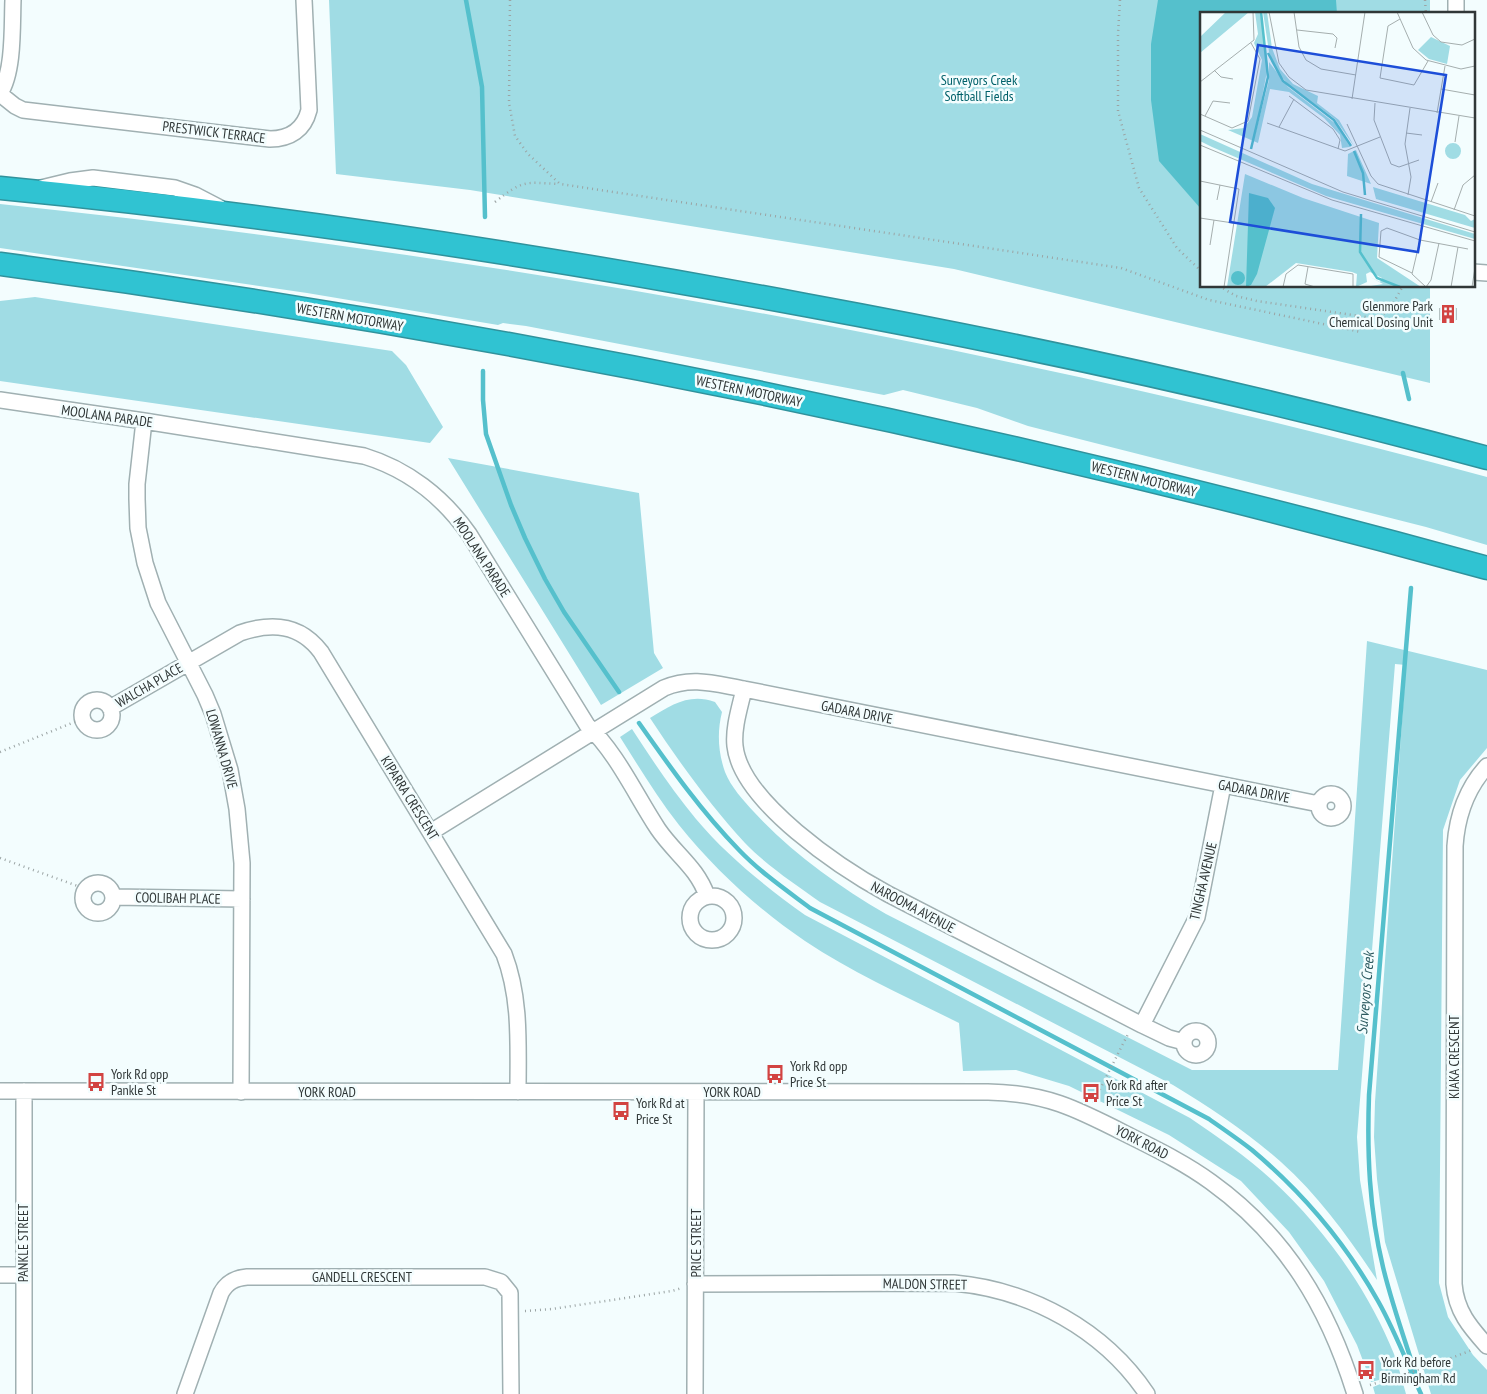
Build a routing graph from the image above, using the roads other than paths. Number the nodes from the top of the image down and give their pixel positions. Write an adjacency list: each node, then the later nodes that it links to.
1 (13, 0): 3 (street)
2 (304, 0): 3 (street, PRESTWICK TERRACE)
3 (0, 93)
4 (0, 188): 10 (highway)
5 (0, 264): 11 (highway, WESTERN MOTORWAY)
6 (1474, 272): 7 (street)
7 (1487, 273)
8 (0, 400): 9 (street, MOOLANA PARADE)
9 (144, 421): 12 (street, LOWANNA DRIVE); 15 (street, MOOLANA PARADE)
10 (1487, 458)
11 (1487, 568)
12 (188, 662): 14 (street, WALCHA PLACE); 19 (street, KIPARRA CRESCENT); 22 (street, LOWANNA DRIVE)
13 (744, 689): 15 (street, GADARA DRIVE); 17 (street, GADARA DRIVE); 23 (street, NAROOMA AVENUE)
14 (110, 708): 14 (street, WALCHA PLACE)
15 (594, 732): 19 (street, GADARA DRIVE); 20 (street, MOOLANA PARADE)
16 (1487, 766): 33 (street, KIAKA CRESCENT)
17 (1223, 785): 18 (street, GADARA DRIVE); 23 (street, TINGHA AVENUE)
18 (1319, 804)
19 (431, 832): 28 (street, KIPARRA CRESCENT)
20 (707, 896)
21 (114, 898): 21 (street); 22 (street, COOLIBAH PLACE)
22 (242, 899): 27 (street, LOWANNA DRIVE)
23 (1142, 1025): 24 (street, NAROOMA AVENUE)
24 (1184, 1042)
25 (0, 1091): 26 (street, YORK ROAD)
26 (24, 1091): 27 (street, YORK ROAD); 31 (street, PANKLE STREET)
27 (241, 1092): 28 (street, YORK ROAD)
28 (518, 1092): 29 (street, YORK ROAD)
29 (696, 1092): 32 (street, PRICE STREET); 39 (street, YORK ROAD)
30 (0, 1275): 31 (street)
31 (23, 1275): 34 (street, PANKLE STREET)
32 (695, 1284): 37 (street, PRICE STREET); 38 (street, MALDON STREET)
33 (1485, 1345)
34 (24, 1394)
35 (185, 1394): 36 (street, GANDELL CRESCENT)
36 (511, 1394)
37 (695, 1394)
38 (1147, 1394)
39 (1355, 1394)

